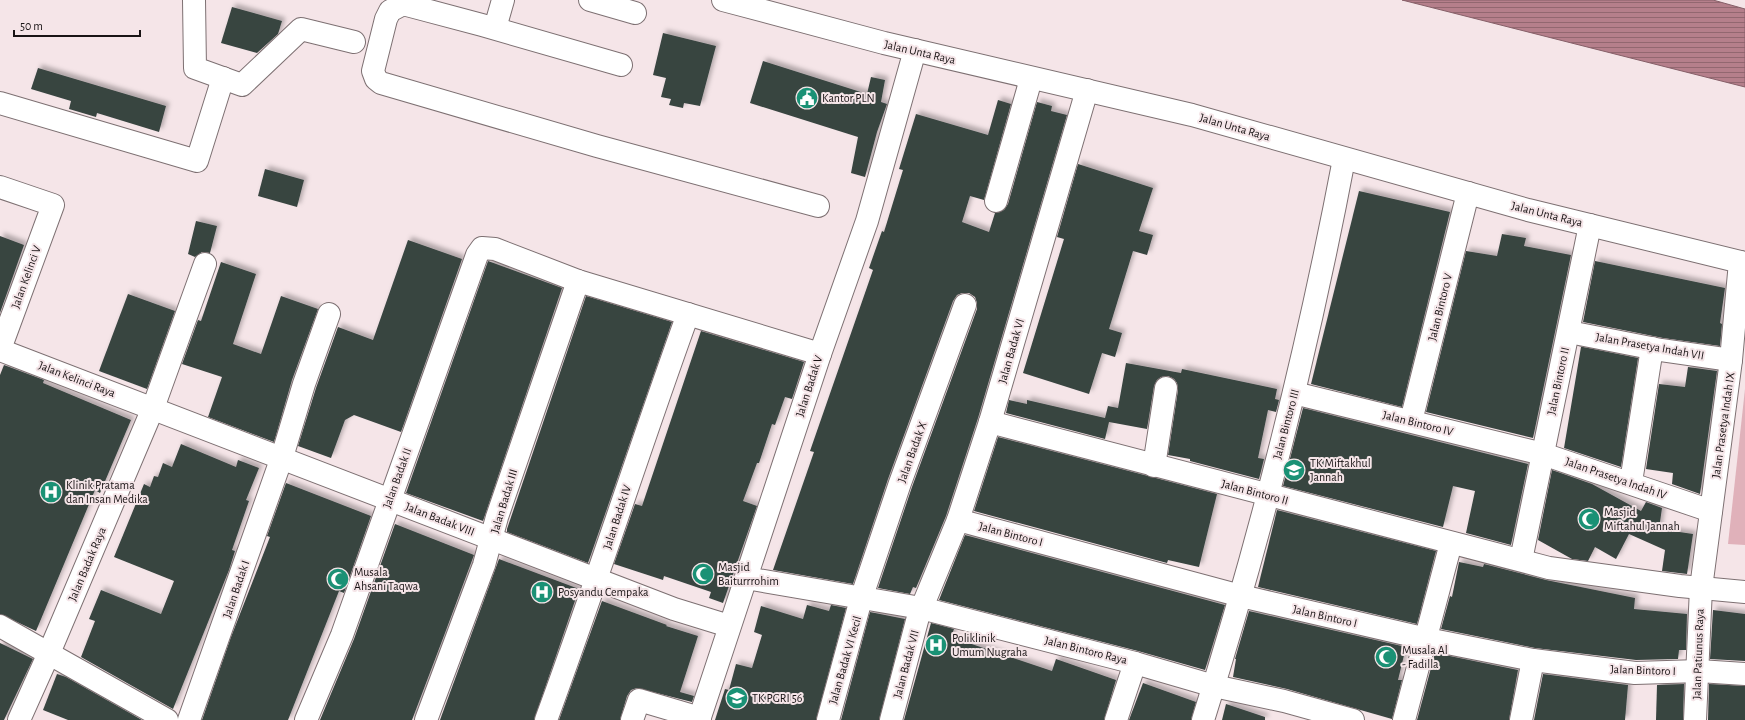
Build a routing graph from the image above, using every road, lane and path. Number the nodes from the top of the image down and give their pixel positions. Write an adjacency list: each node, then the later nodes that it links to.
1 (194, 0): 10 (street)
2 (503, 0): 6 (street)
3 (590, 0): 5 (street)
4 (724, 0): 8 (street, Jalan Unta Raya)
5 (635, 13)
6 (495, 28): 9 (street); 18 (street)
7 (354, 42): 10 (street)
8 (915, 50): 11 (street, Jalan Unta Raya); 29 (street, Jalan Badak V)
9 (621, 66)
10 (222, 78): 13 (street)
11 (1031, 79): 12 (street, Jalan Unta Raya); 17 (street)
12 (1087, 90): 14 (street, Jalan Unta Raya); 35 (street, Jalan Badak VI)
13 (0, 103)
14 (1344, 159): 16 (street, Jalan Unta Raya); 32 (street, Jalan Bintoro III)
15 (0, 187): 28 (street, Jalan Kelinci V)
16 (1468, 193): 19 (street, Jalan Unta Raya); 34 (street, Jalan Bintoro V)
17 (996, 201)
18 (818, 206)
19 (1590, 225): 20 (street, Jalan Unta Raya); 26 (street, Jalan Bintoro II)
20 (1743, 263): 30 (street, Jalan Prasetya Indah IX)
21 (206, 264): 33 (street)
22 (578, 281): 25 (street); 41 (street, Jalan Badak II); 44 (street, Jalan Badak III)
23 (965, 305): 52 (street, Jalan Badak X)
24 (329, 314): 37 (street, Jalan Badak I)
25 (688, 314): 29 (street); 48 (street, Jalan Badak IV)
26 (1569, 332): 27 (street, Jalan Prasetya Indah VII); 36 (street, Jalan Bintoro II)
27 (1652, 348): 30 (street, Jalan Prasetya Indah VII); 39 (street)
28 (0, 350): 33 (street, Jalan Kelinci Raya)
29 (820, 354): 47 (street, Jalan Badak V)
30 (1731, 360): 42 (street, Jalan Prasetya Indah IX)
31 (1166, 388): 38 (street)
32 (1294, 393): 34 (street, Jalan Bintoro IV); 40 (street, Jalan Bintoro III)
33 (153, 408): 37 (street, Jalan Badak VIII); 57 (street, Jalan Badak Raya)
34 (1411, 421): 36 (street, Jalan Bintoro IV)
35 (990, 422): 38 (street, Jalan Bintoro II); 43 (street, Jalan Badak VI)
36 (1543, 454): 39 (street, Jalan Prasetya Indah IV); 46 (street, Jalan Bintoro II)
37 (282, 457): 41 (street, Jalan Badak VIII); 68 (street, Jalan Badak I)
38 (1154, 466): 40 (street, Jalan Bintoro II)
39 (1631, 482): 42 (street, Jalan Prasetya Indah IV)
40 (1267, 495): 45 (street, Jalan Bintoro II); 51 (street, Jalan Bintoro III)
41 (390, 499): 44 (street, Jalan Badak VIII); 69 (street, Jalan Badak II)
42 (1711, 511): 49 (street, Jalan Prasetya Indah IX)
43 (958, 520): 51 (street, Jalan Bintoro I); 53 (street, Jalan Badak VI)
44 (492, 539): 48 (street, Jalan Badak VIII); 70 (street, Jalan Badak III)
45 (1451, 543): 46 (street, Jalan Bintoro II); 56 (street)
46 (1521, 560): 49 (street, Jalan Bintoro II)
47 (746, 578): 52 (street, Jalan Bintoro Raya); 55 (street, Jalan Badak V)
48 (597, 579): 55 (street, Jalan Badak VIII); 71 (street, Jalan Badak IV)
49 (1701, 588): 50 (street, Jalan Bintoro II); 60 (street, Jalan Patiunus Raya)
50 (1745, 592)
51 (1241, 596): 56 (street, Jalan Bintoro I); 62 (street, Jalan Bintoro III)
52 (861, 599): 53 (street, Jalan Bintoro Raya); 72 (street, Jalan Badak VI Kecil)
53 (921, 608): 59 (street, Jalan Bintoro Raya); 73 (street, Jalan Badak VII)
54 (0, 626): 57 (street)
55 (729, 626): 65 (street, Jalan Badak V)
56 (1427, 639): 58 (street, Jalan Bintoro I); 77 (street)
57 (49, 653): 66 (street, Jalan Badak Raya); 67 (street)
58 (1533, 660): 60 (street, Jalan Bintoro I); 78 (street)
59 (1135, 663): 62 (street, Jalan Bintoro Raya); 74 (street)
60 (1699, 672): 61 (street, Jalan Bintoro I); 79 (street, Jalan Patiunus Raya)
61 (1745, 674)
62 (1214, 686): 64 (street, Jalan Bintoro Raya); 75 (street, Jalan Bintoro III)
63 (636, 710): 65 (street)
64 (1297, 713): 76 (street, Jalan Bintoro Raya)
65 (700, 719)
66 (19, 720)
67 (167, 720)
68 (189, 720)
69 (306, 720)
70 (426, 720)
71 (546, 720)
72 (828, 720)
73 (891, 720)
74 (1116, 720)
75 (1203, 720)
76 (1353, 720)
77 (1404, 720)
78 (1521, 720)
79 (1696, 720)

